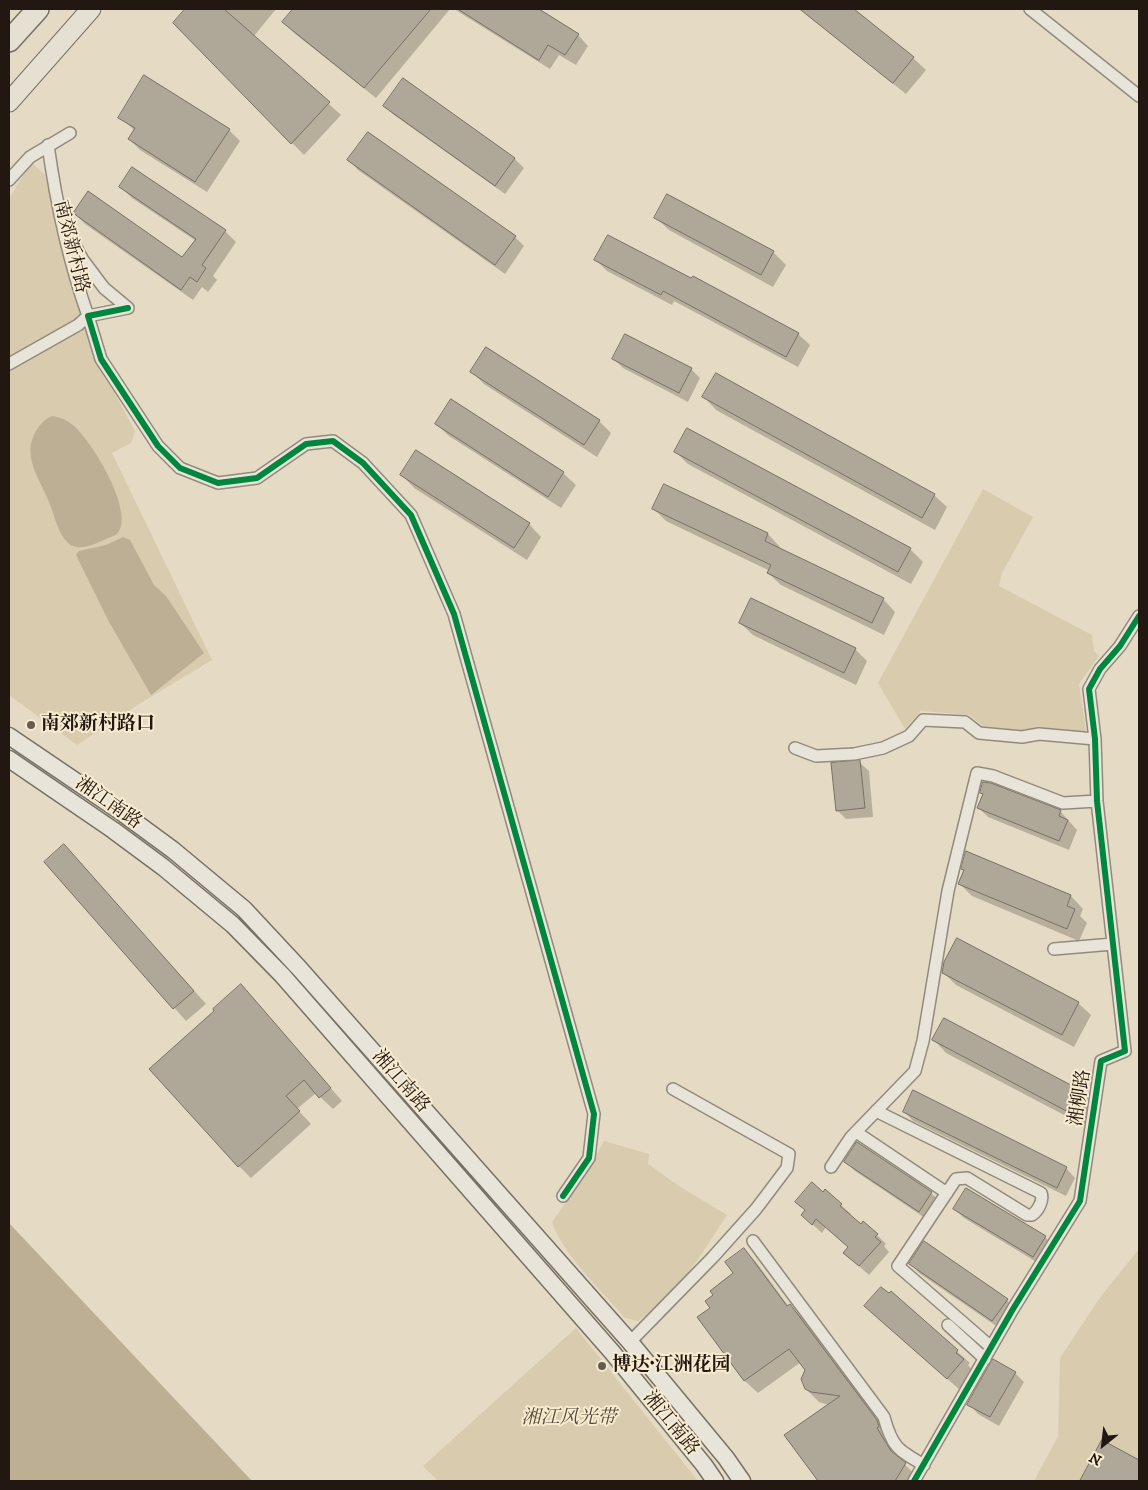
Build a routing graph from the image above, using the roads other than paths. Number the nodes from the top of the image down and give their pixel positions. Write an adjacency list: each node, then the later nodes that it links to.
1 (38, 9): 4 (highway)
2 (91, 9): 6 (main road)
3 (1030, 9): 5 (street)
4 (9, 41)
5 (1139, 96)
6 (9, 102)
7 (70, 133): 8 (street)
8 (48, 145): 9 (street); 10 (street, 南郊新村路)
9 (9, 180)
10 (63, 224): 11 (street, 南郊新村路); 11 (street)
11 (88, 316): 12 (street, 南郊新村路); 26 (street)
12 (9, 364)
13 (1139, 616): 15 (street, 湘柳路)
14 (9, 736): 31 (main road, 湘江南路)
15 (1095, 739): 16 (street); 18 (street, 湘柳路)
16 (795, 748)
17 (9, 759): 35 (main road, 湘江南路)
18 (1097, 801): 19 (street, 湘柳路); 22 (street)
19 (1113, 944): 20 (street); 32 (street, 湘柳路)
20 (1054, 949)
21 (673, 1089): 31 (street)
22 (876, 1111): 23 (street); 25 (street)
23 (856, 1132): 24 (street); 25 (street)
24 (831, 1167)
25 (947, 1193): 29 (street)
26 (563, 1196)
27 (753, 1241): 34 (street)
28 (948, 1325): 30 (street)
29 (968, 1327): 30 (street); 32 (street)
30 (960, 1336): 33 (street)
31 (630, 1342): 36 (main road, 湘江南路)
32 (992, 1347): 33 (street, 湘柳路)
33 (985, 1359): 34 (street, 湘柳路)
34 (924, 1465): 37 (street, 湘柳路)
35 (716, 1481)
36 (742, 1481)
37 (914, 1481)

